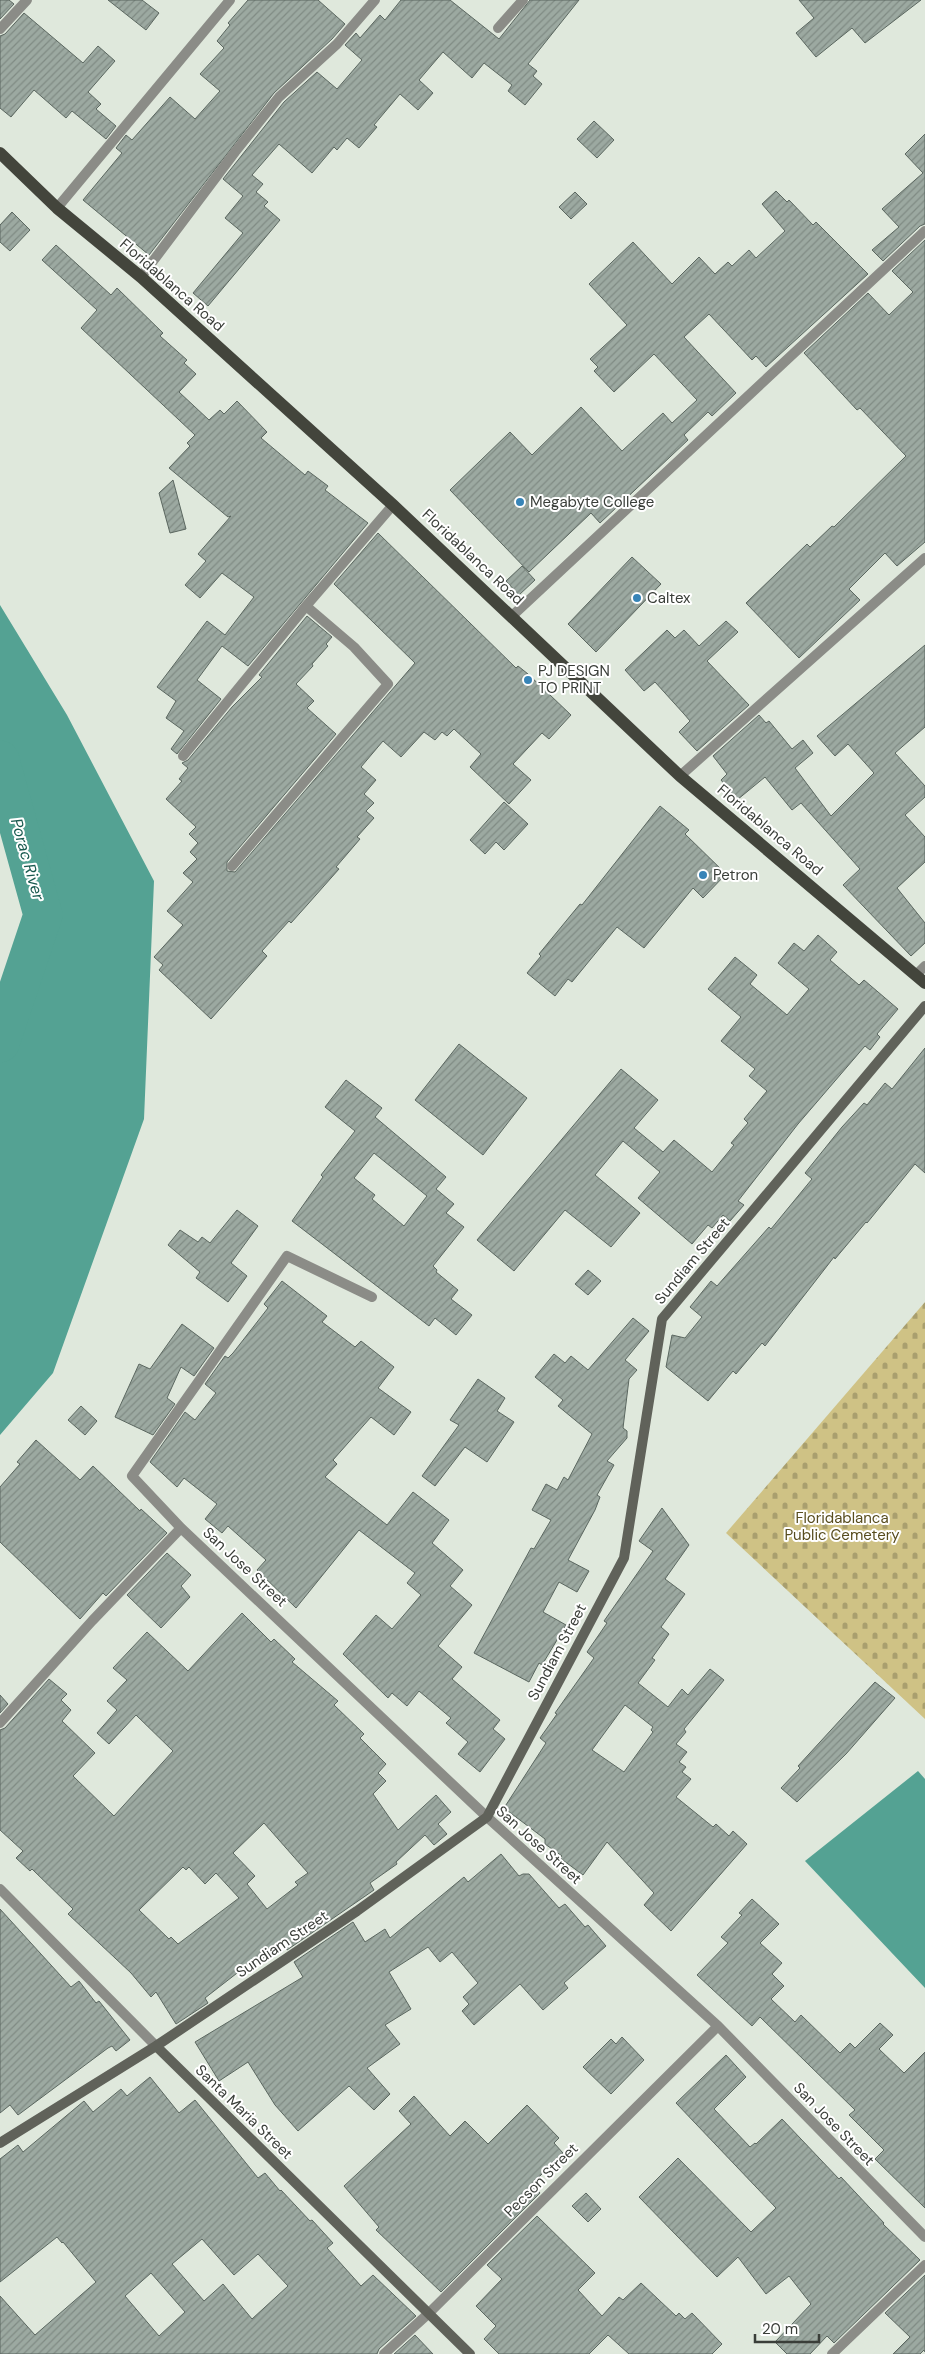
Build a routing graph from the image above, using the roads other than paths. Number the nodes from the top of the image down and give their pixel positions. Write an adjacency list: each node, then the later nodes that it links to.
1 (27, 0): 6 (street)
2 (230, 0): 8 (street)
3 (375, 0): 10 (street)
4 (523, 0): 5 (street)
5 (498, 28)
6 (0, 29)
7 (0, 153): 8 (main road, Floridablanca Road)
8 (58, 208): 10 (main road, Floridablanca Road)
9 (925, 231): 14 (street)
10 (141, 277): 11 (main road, Floridablanca Road)
11 (393, 505): 13 (street); 14 (main road, Floridablanca Road)
12 (925, 558): 16 (street)
13 (306, 606): 15 (street); 17 (street)
14 (512, 616): 16 (main road, Floridablanca Road)
15 (183, 756)
16 (680, 776): 18 (main road, Floridablanca Road)
17 (232, 866)
18 (922, 975)
19 (925, 1006): 23 (street, Sundiam Street)
20 (372, 1297): 21 (street, San Jose Street)
21 (181, 1528): 22 (street); 23 (street, San Jose Street)
22 (0, 1723)
23 (487, 1817): 25 (street, San Jose Street); 26 (street, Sundiam Street)
24 (0, 1889): 26 (street, Santa Maria Street)
25 (718, 2026): 28 (street, San Jose Street); 30 (street, Pecson Street)
26 (156, 2046): 27 (street, Sundiam Street); 30 (street, Santa Maria Street)
27 (0, 2143)
28 (925, 2238)
29 (925, 2265): 33 (street)
30 (429, 2313): 31 (street, Pecson Street); 32 (street, Santa Maria Street)
31 (384, 2354)
32 (470, 2354)
33 (832, 2354)

